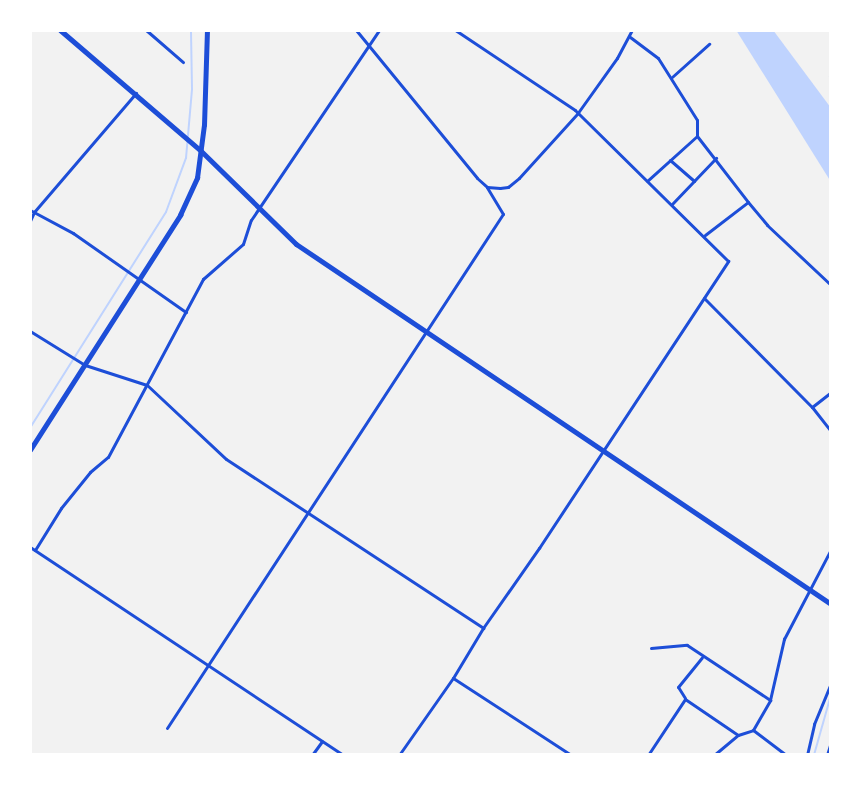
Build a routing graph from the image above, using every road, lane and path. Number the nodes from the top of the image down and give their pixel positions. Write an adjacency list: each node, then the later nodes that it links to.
1 (60, 30): 13 (main road)
2 (146, 30): 11 (street)
3 (207, 30): 16 (street)
4 (356, 30): 10 (street)
5 (379, 30): 10 (street)
6 (455, 30): 14 (street)
7 (632, 30): 8 (street)
8 (630, 37): 12 (street); 14 (street)
9 (709, 44): 12 (street)
10 (369, 46): 21 (street); 24 (street)
11 (183, 62)
12 (671, 77): 15 (street)
13 (136, 93): 16 (main road); 25 (street)
14 (578, 114): 19 (street); 21 (street)
15 (697, 136): 17 (street); 18 (street)
16 (201, 151): 24 (main road); 28 (street)
17 (716, 158): 20 (street); 22 (street)
18 (670, 160): 19 (street); 20 (street)
19 (647, 181): 23 (street)
20 (694, 182): 23 (street)
21 (487, 187): 33 (street)
22 (748, 202): 27 (street); 29 (street)
23 (672, 204): 27 (street)
24 (260, 209): 31 (street); 33 (main road)
25 (32, 211): 26 (street); 28 (street)
26 (30, 221)
27 (705, 235): 30 (street)
28 (140, 279): 31 (street); 34 (street)
29 (831, 285)
30 (704, 297): 37 (street); 39 (street)
31 (186, 312): 35 (street)
32 (30, 331): 34 (street)
33 (427, 332): 39 (main road); 41 (street)
34 (86, 365): 35 (street); 40 (street)
35 (147, 385): 41 (street); 44 (street)
36 (831, 392): 37 (street)
37 (812, 407): 38 (street)
38 (831, 431)
39 (603, 448): 45 (main road); 47 (street)
40 (30, 450)
41 (309, 512): 47 (street); 50 (street)
42 (30, 547): 44 (street)
43 (831, 549): 45 (street)
44 (35, 550): 50 (street)
45 (809, 589): 46 (main road); 54 (street)
46 (831, 604)
47 (483, 628): 51 (street)
48 (651, 648): 49 (street)
49 (702, 657): 53 (street); 54 (street)
50 (208, 665): 55 (street); 58 (street)
51 (453, 678): 62 (street); 63 (street)
52 (831, 683): 67 (street)
53 (685, 699): 57 (street); 64 (street)
54 (770, 700): 56 (street)
55 (167, 728)
56 (753, 730): 57 (street); 66 (street)
57 (738, 735): 65 (street)
58 (322, 741): 60 (street); 61 (street)
59 (831, 745): 68 (main road)
60 (312, 755)
61 (343, 755)
62 (399, 755)
63 (572, 755)
64 (648, 755)
65 (714, 755)
66 (786, 755)
67 (807, 755)
68 (828, 755)

